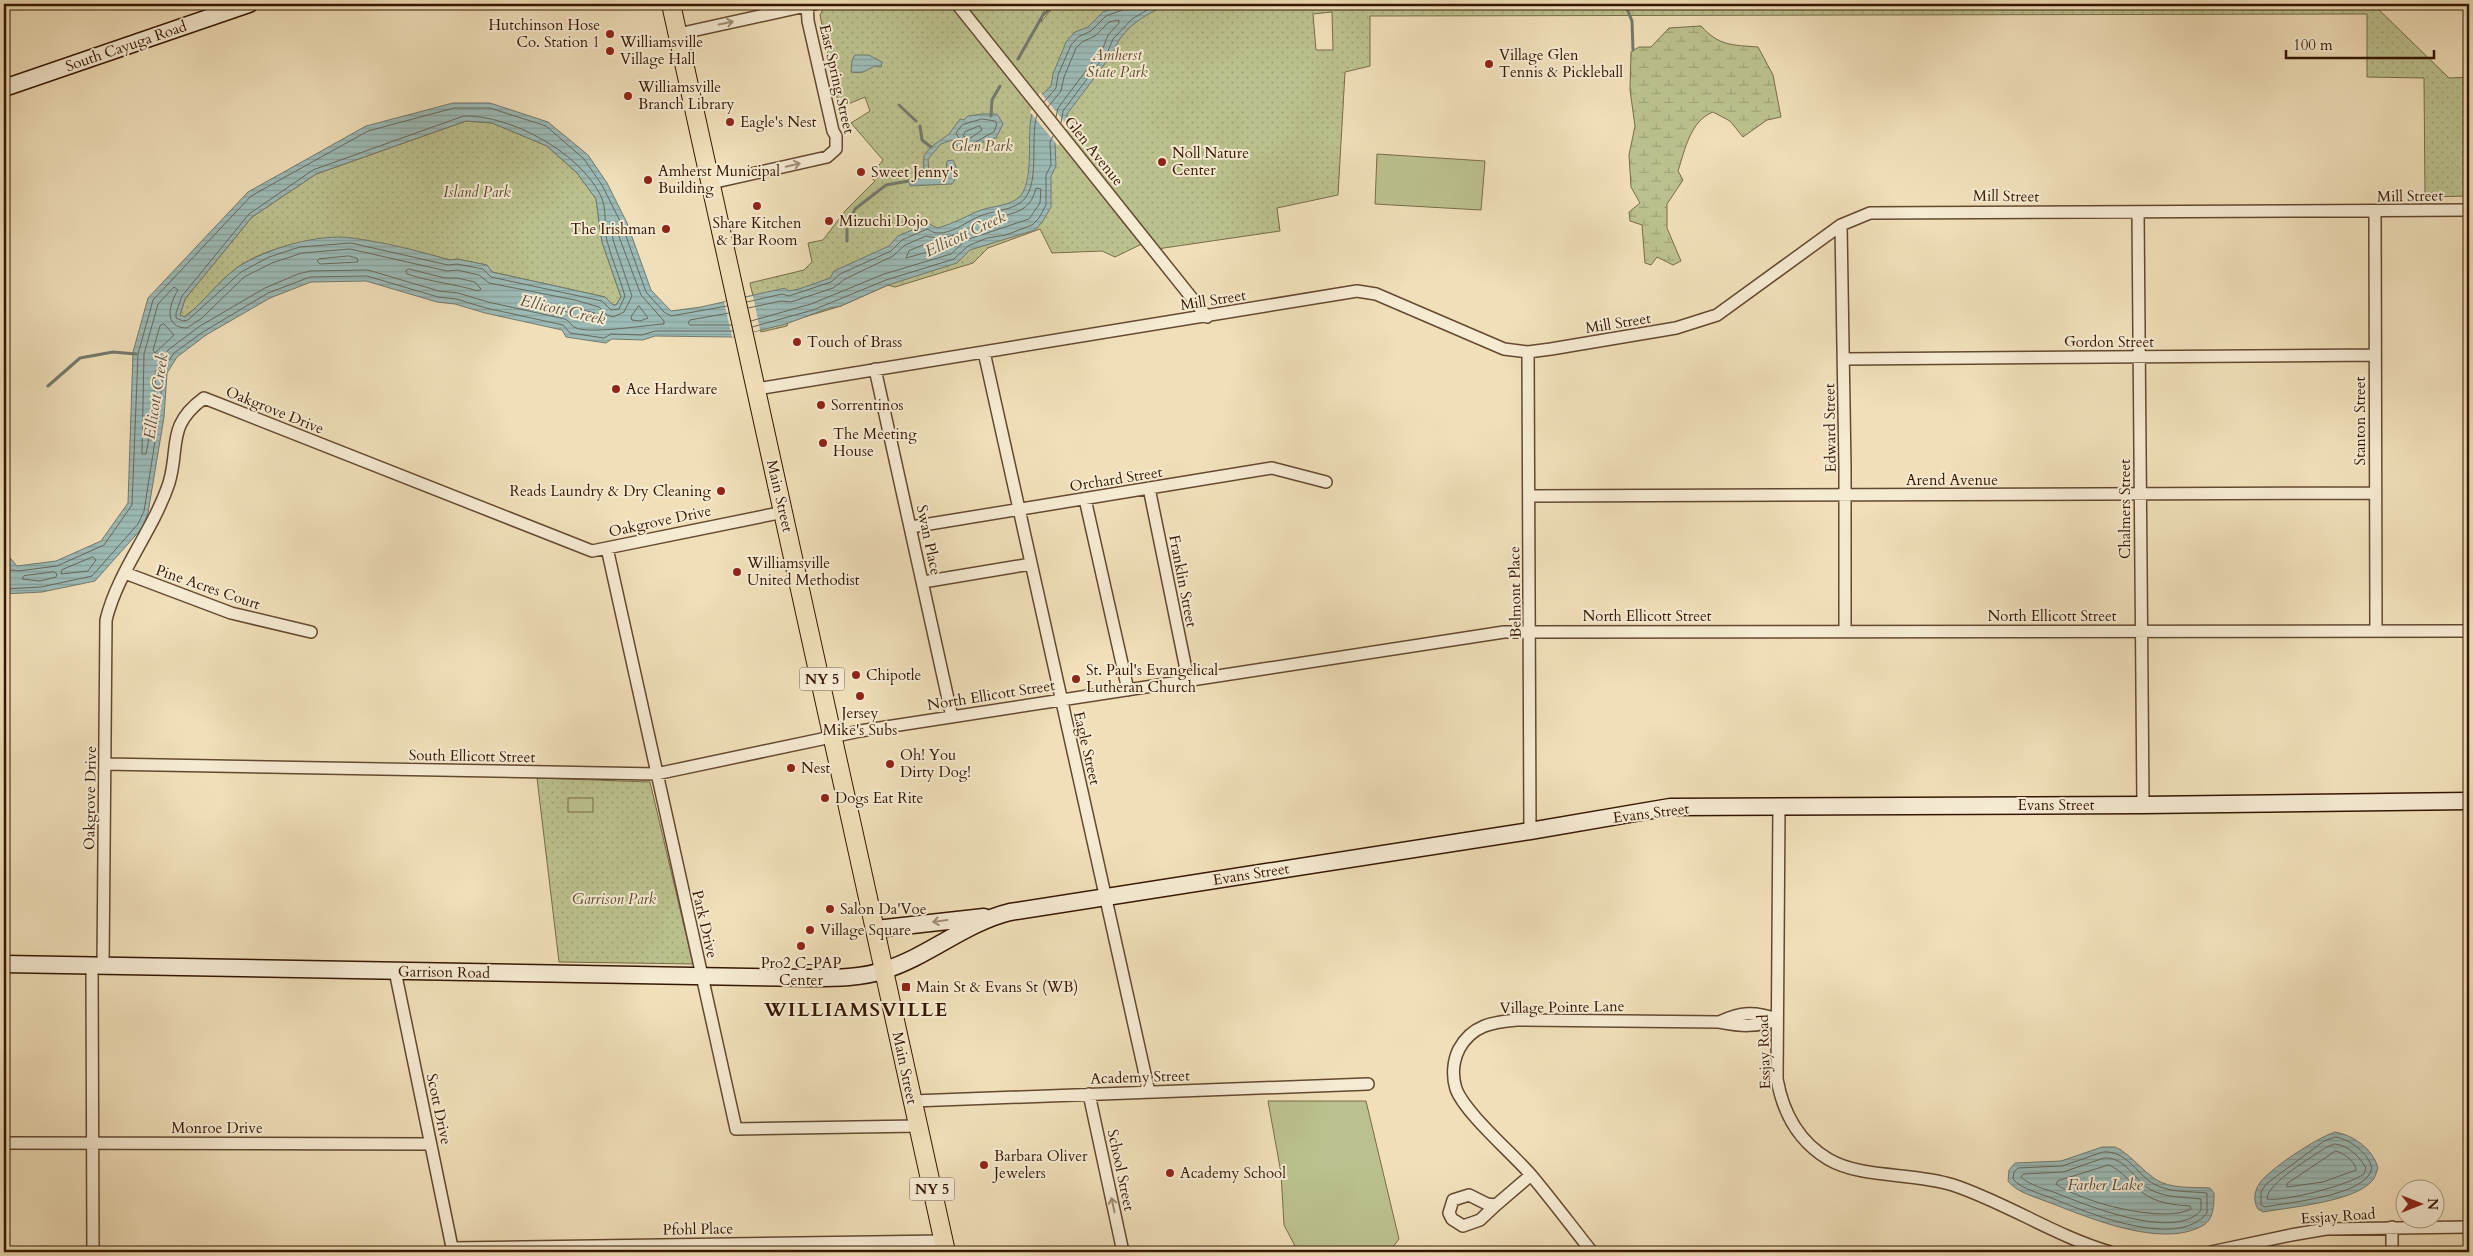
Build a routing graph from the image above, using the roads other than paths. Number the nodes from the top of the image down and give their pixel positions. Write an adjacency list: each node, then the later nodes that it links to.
1 (249, 4): 6 (street, South Cayuga Road)
2 (672, 4): 5 (main road, Main Street / NY 5)
3 (809, 4): 5 (street, one-way to 3); 7 (street, East Spring Street, one-way to 3)
4 (957, 4): 12 (street, Glen Avenue)
5 (678, 34): 7 (main road, Main Street / NY 5)
6 (4, 88)
7 (711, 183): 19 (main road, Main Street / NY 5)
8 (2469, 210): 9 (street, Mill Street)
9 (2375, 211): 10 (street, Mill Street); 15 (street, Stanton Street)
10 (2138, 213): 11 (street, Mill Street); 16 (street, Chalmers Street)
11 (1841, 225): 14 (street, Mill Street); 17 (street, Edward Street)
12 (1207, 317): 13 (street, Mill Street); 14 (street, Mill Street)
13 (984, 352): 18 (street, Mill Street); 27 (street, Eagle Street)
14 (1528, 352): 24 (street, Belmont Place)
15 (2375, 356): 16 (street, Gordon Street); 22 (street, Stanton Street)
16 (2140, 357): 17 (street, Gordon Street); 23 (street, Chalmers Street)
17 (1844, 359): 25 (street, Edward Street)
18 (876, 369): 19 (street, Mill Street); 29 (street, Swan Place)
19 (757, 389): 28 (main road, Main Street / NY 5)
20 (1326, 482): 21 (street, Orchard Street)
21 (1149, 488): 26 (street, Orchard Street); 40 (street, Franklin Street)
22 (2375, 493): 23 (street, Arend Avenue); 34 (street, Stanton Street)
23 (2140, 494): 25 (street, Arend Avenue); 37 (street, Chalmers Street)
24 (1529, 496): 25 (street, Arend Avenue); 39 (street, Belmont Place)
25 (1845, 496): 36 (street, Edward Street)
26 (1085, 499): 27 (street, Orchard Street); 41 (street)
27 (1019, 510): 29 (street, Orchard Street); 31 (street, Eagle Street)
28 (784, 512): 30 (street, Oakgrove Drive); 44 (main road, Main Street / NY 5)
29 (911, 527): 33 (street, Swan Place)
30 (606, 548): 32 (street, Oakgrove Drive); 46 (street, Park Drive)
31 (1031, 564): 33 (street); 42 (street, Eagle Street)
32 (125, 573): 38 (street, Pine Acres Court); 45 (street, Oakgrove Drive)
33 (923, 582): 43 (street, Swan Place)
34 (2376, 630): 35 (street, North Ellicott Street); 37 (street, North Ellicott Street)
35 (2469, 630)
36 (1845, 631): 37 (street, North Ellicott Street); 39 (street, North Ellicott Street)
37 (2140, 631): 48 (street, Chalmers Street)
38 (311, 632)
39 (1530, 632): 40 (street, North Ellicott Street); 50 (street, Belmont Place)
40 (1188, 679): 41 (street, North Ellicott Street)
41 (1128, 690): 42 (street, North Ellicott Street)
42 (1061, 700): 43 (street, North Ellicott Street); 51 (street, Eagle Street)
43 (952, 717): 44 (street, North Ellicott Street)
44 (834, 736): 46 (street, South Ellicott Street); 53 (main road, Main Street / NY 5)
45 (105, 764): 46 (street, South Ellicott Street); 55 (street, Oakgrove Drive)
46 (656, 774): 58 (street, Park Drive)
47 (2469, 801): 48 (street, Evans Street)
48 (2143, 805): 49 (street, Evans Street)
49 (1779, 807): 50 (street, Evans Street); 59 (street, Essjay Road)
50 (1530, 831): 51 (street, Evans Street)
51 (1105, 896): 52 (street, Evans Street); 61 (street, Eagle Street)
52 (988, 917): 53 (street, one-way to 53); 56 (street, Evans Street)
53 (876, 930): 56 (main road, Main Street / NY 5)
54 (4, 964): 55 (street, Garrison Road)
55 (98, 965): 57 (street, Garrison Road); 66 (street, Oakgrove Drive)
56 (884, 970): 58 (street, Garrison Road); 63 (main road, Main Street / NY 5)
57 (395, 971): 58 (street, Garrison Road); 67 (street, Scott Drive)
58 (702, 976): 64 (street, Park Drive)
59 (1777, 1019): 68 (street, Village Pointe Lane); 78 (street, Essjay Road)
60 (1368, 1084): 61 (street, Academy Street)
61 (1149, 1092): 62 (street, Academy Street)
62 (1089, 1094): 63 (street, Academy Street); 76 (street, School Street, one-way to 62)
63 (912, 1101): 64 (main road, Main Street / NY 5)
64 (918, 1126): 72 (main road, Main Street / NY 5)
65 (4, 1143): 66 (street, Monroe Drive)
66 (93, 1143): 67 (street, Monroe Drive); 75 (street, Oakgrove Drive)
67 (430, 1144): 74 (street, Scott Drive)
68 (1531, 1175): 69 (street); 77 (street, Village Pointe Lane)
69 (1496, 1205)
70 (2469, 1226): 71 (street, Essjay Road)
71 (2392, 1227): 79 (street, Essjay Road); 80 (street)
72 (945, 1246): 73 (street, Pfohl Place)
73 (726, 1248): 74 (street, Pfohl Place)
74 (452, 1250)
75 (93, 1252)
76 (1123, 1252)
77 (1592, 1252)
78 (2110, 1252)
79 (2211, 1252)
80 (2392, 1252)

